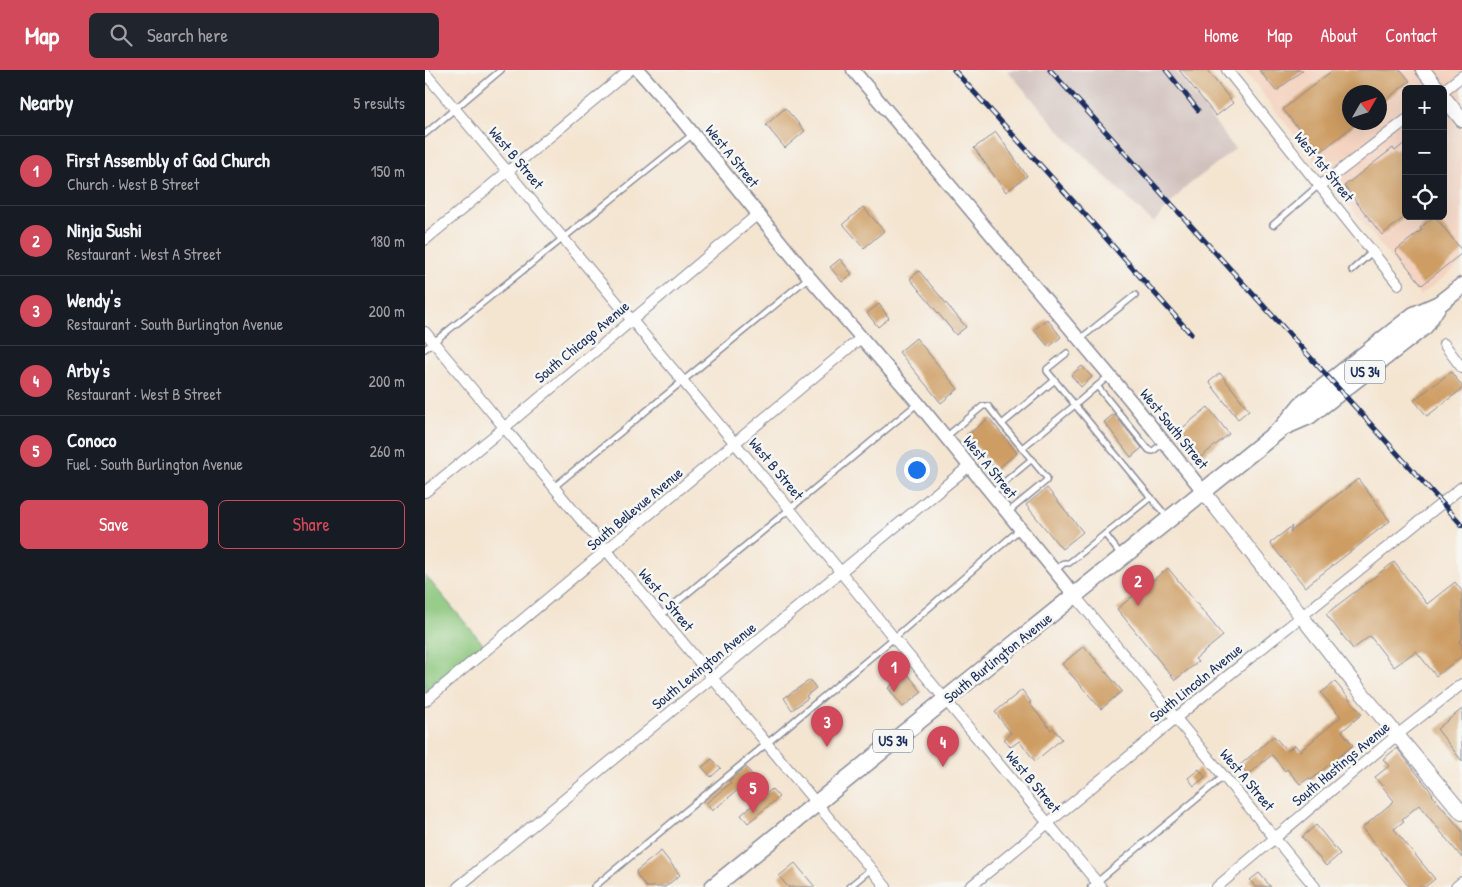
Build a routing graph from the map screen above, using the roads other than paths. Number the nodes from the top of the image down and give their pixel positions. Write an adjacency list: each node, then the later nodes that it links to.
1 (501, 70): 12 (lane)
2 (630, 70): 17 (street)
3 (638, 70): 16 (street, West A Street)
4 (853, 70): 32 (street, West South Street)
5 (1227, 70): 18 (street, West 1st Street)
6 (1423, 70): 9 (main road)
7 (425, 73): 12 (street, West B Street)
8 (1462, 76): 10 (street)
9 (1435, 85)
10 (1447, 88)
11 (1447, 101): 13 (main road)
12 (455, 109): 15 (lane); 17 (street, West B Street)
13 (1462, 120)
14 (1402, 123): 18 (street)
15 (425, 134)
16 (693, 134): 19 (street, West A Street); 21 (lane)
17 (508, 172): 21 (street, West B Street); 22 (street)
18 (1320, 186): 20 (lane); 23 (street, West 1st Street)
19 (758, 214): 25 (street, West A Street); 29 (street, South Chicago Avenue)
20 (1273, 225)
21 (564, 238): 29 (street, West B Street); 33 (lane)
22 (425, 240)
23 (1373, 252): 24 (lane); 26 (street, West 1st Street)
24 (1352, 270)
25 (809, 277): 31 (street, West A Street); 40 (lane)
26 (1398, 284)
27 (1462, 286): 54 (highway, South Burlington Avenue / US 34)
28 (1135, 295): 32 (lane)
29 (632, 319): 40 (street, West B Street); 45 (street, South Chicago Avenue)
30 (425, 332): 33 (street, West C Street)
31 (862, 337): 42 (street, West A Street); 48 (street, South Bellevue Avenue)
32 (1080, 339): 38 (street, West South Street)
33 (434, 342): 35 (lane); 45 (street, West C Street)
34 (1443, 344): 37 (street)
35 (425, 349)
36 (1067, 353): 39 (lane)
37 (1462, 368)
38 (1109, 375): 41 (lane); 47 (street, West South Street)
39 (1055, 380): 43 (lane); 44 (lane)
40 (683, 381): 48 (street, West B Street); 52 (lane)
41 (1097, 386): 43 (lane); 47 (lane)
42 (918, 404): 46 (street, West A Street); 58 (lane)
43 (1075, 404): 49 (lane); 57 (lane)
44 (1002, 424): 46 (lane); 49 (lane)
45 (505, 427): 52 (street, West C Street); 55 (street, South Chicago Avenue)
46 (945, 438): 51 (street, West A Street)
47 (1164, 442): 54 (street, West South Street)
48 (736, 444): 58 (street, West B Street); 63 (street, South Bellevue Avenue)
49 (1022, 448): 50 (lane)
50 (1032, 459): 56 (lane); 59 (lane)
51 (968, 467): 56 (street, West A Street); 66 (street, South Lexington Avenue)
52 (554, 487): 63 (street, West C Street)
53 (1462, 487): 69 (street, South Lincoln Avenue)
54 (1203, 491): 60 (highway, South Burlington Avenue / US 34); 69 (main road, West South Street)
55 (425, 492)
56 (991, 494): 59 (street, West A Street)
57 (1151, 497): 60 (lane); 62 (lane)
58 (789, 508): 66 (street, West B Street); 68 (lane)
59 (1007, 513): 61 (street, West A Street)
60 (1169, 519): 64 (highway, South Burlington Avenue / US 34)
61 (1020, 529): 65 (street, West A Street); 70 (lane)
62 (1105, 534): 64 (lane); 65 (lane)
63 (607, 551): 68 (street, West C Street); 74 (street, South Bellevue Avenue)
64 (1123, 557): 67 (highway, South Burlington Avenue / US 34)
65 (1054, 571): 67 (street, West A Street)
66 (841, 572): 70 (street, West B Street); 71 (street, South Lexington Avenue)
67 (1075, 596): 73 (highway, South Burlington Avenue / US 34); 75 (street, West A Street)
68 (660, 616): 71 (street, West C Street)
69 (1301, 616): 75 (street, South Lincoln Avenue); 76 (main road, West South Street)
70 (893, 638): 73 (street, West B Street); 77 (lane)
71 (712, 679): 77 (street, West C Street); 86 (street, South Lexington Avenue)
72 (1462, 684): 76 (street, South Hastings Avenue)
73 (945, 700): 79 (highway, South Burlington Avenue / US 34); 81 (street, West B Street)
74 (425, 702)
75 (1175, 718): 78 (street, West A Street); 81 (street, South Lincoln Avenue)
76 (1397, 735): 80 (main road, West South Street); 82 (street, South Hastings Avenue)
77 (765, 744): 79 (street, West C Street); 87 (lane)
78 (1223, 777): 82 (street, West A Street); 85 (lane)
79 (817, 803): 83 (street, West C Street); 88 (highway, South Burlington Avenue / US 34)
80 (1462, 813)
81 (1047, 824): 85 (street, West B Street); 91 (street, South Lincoln Avenue)
82 (1275, 840): 92 (street, South Hastings Avenue); 93 (street, West A Street)
83 (871, 870): 89 (lane); 90 (street, West C Street)
84 (1462, 882): 94 (street)
85 (1096, 885)
86 (458, 887)
87 (593, 887)
88 (713, 887)
89 (849, 887)
90 (886, 887)
91 (970, 887)
92 (1217, 887)
93 (1315, 887)
94 (1456, 887)

